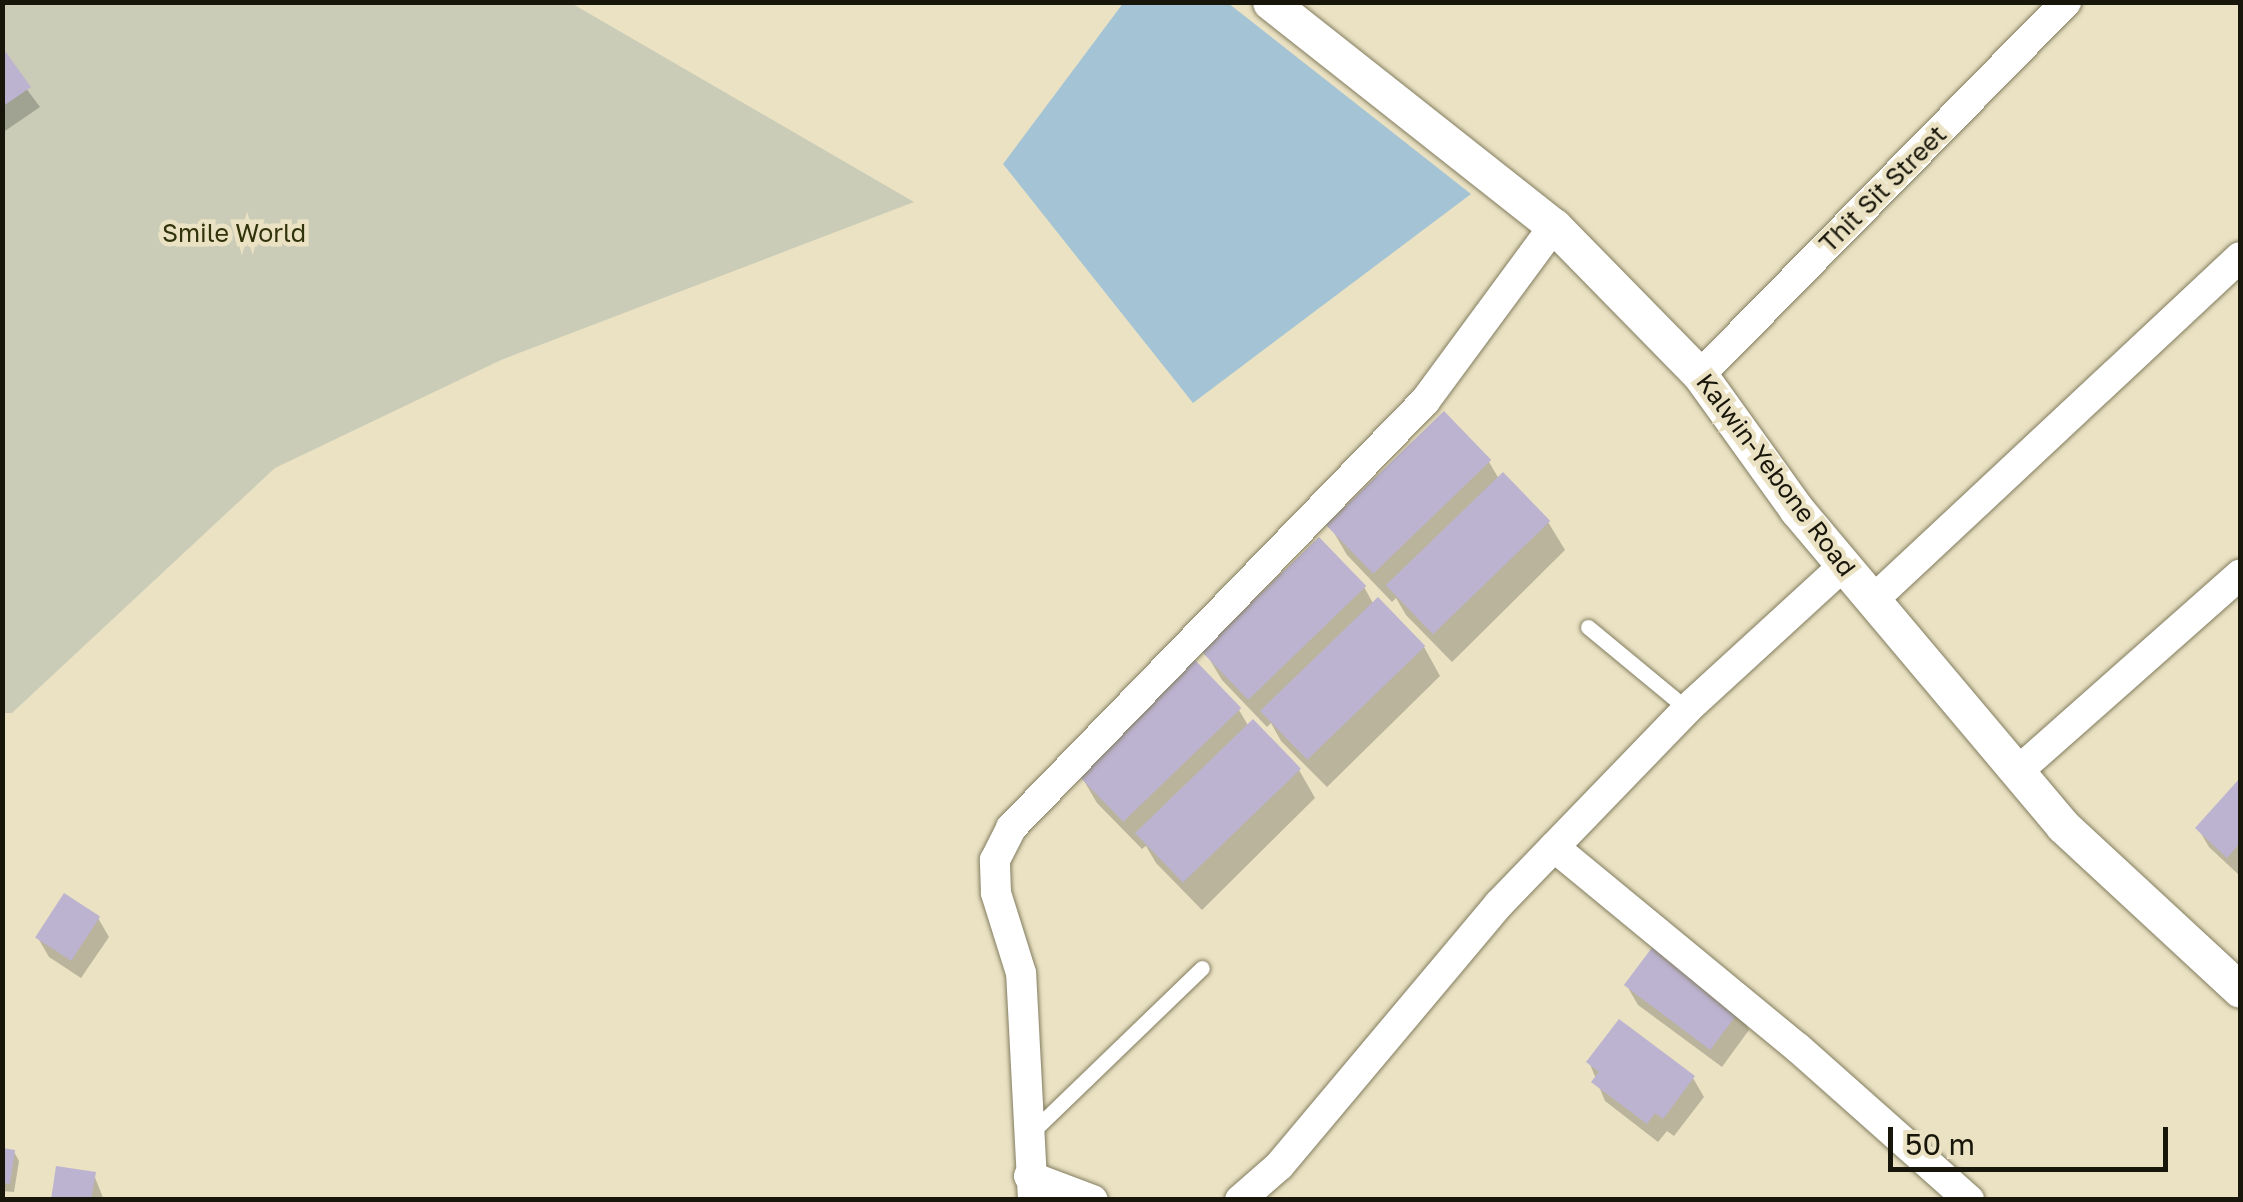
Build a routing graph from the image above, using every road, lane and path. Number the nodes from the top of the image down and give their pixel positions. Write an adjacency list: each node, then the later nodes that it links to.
1 (1270, 2): 3 (street, Kalwin-Yebone Road)
2 (2066, 2): 5 (street, Thit Sit Street)
3 (1554, 226): 5 (street, Kalwin-Yebone Road); 15 (street)
4 (2240, 257): 8 (street)
5 (1700, 375): 6 (street, Kalwin-Yebone Road)
6 (1844, 565): 8 (street, Kalwin-Yebone Road); 10 (street)
7 (2240, 575): 11 (street)
8 (1873, 600): 11 (street, Kalwin-Yebone Road)
9 (1588, 627): 10 (lane)
10 (1687, 710): 12 (street)
11 (2017, 772): 14 (street, Kalwin-Yebone Road)
12 (1554, 847): 18 (street); 19 (street)
13 (1202, 968): 15 (lane)
14 (2240, 990)
15 (1032, 1132): 16 (street)
16 (1031, 1188): 17 (street)
17 (1094, 1200)
18 (1240, 1200)
19 (1968, 1200)

